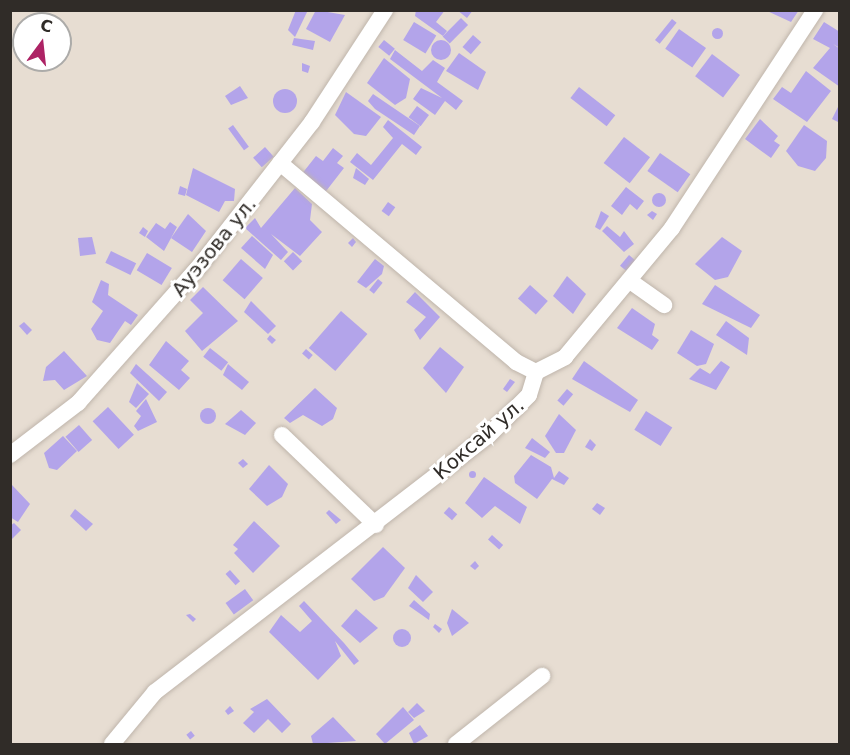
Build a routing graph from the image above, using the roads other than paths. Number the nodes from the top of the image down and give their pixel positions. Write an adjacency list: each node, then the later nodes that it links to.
1 (385, 10): 3 (street, Ауэзова ул.)
2 (815, 10): 4 (street)
3 (280, 163): 6 (street); 8 (street, Ауэзова ул.)
4 (630, 281): 5 (street); 6 (street)
5 (664, 305)
6 (536, 372): 9 (street, Коксай ул.)
7 (282, 435): 9 (street)
8 (10, 455)
9 (376, 525): 11 (street, Коксай ул.)
10 (542, 676): 12 (street)
11 (112, 744)
12 (456, 744)

